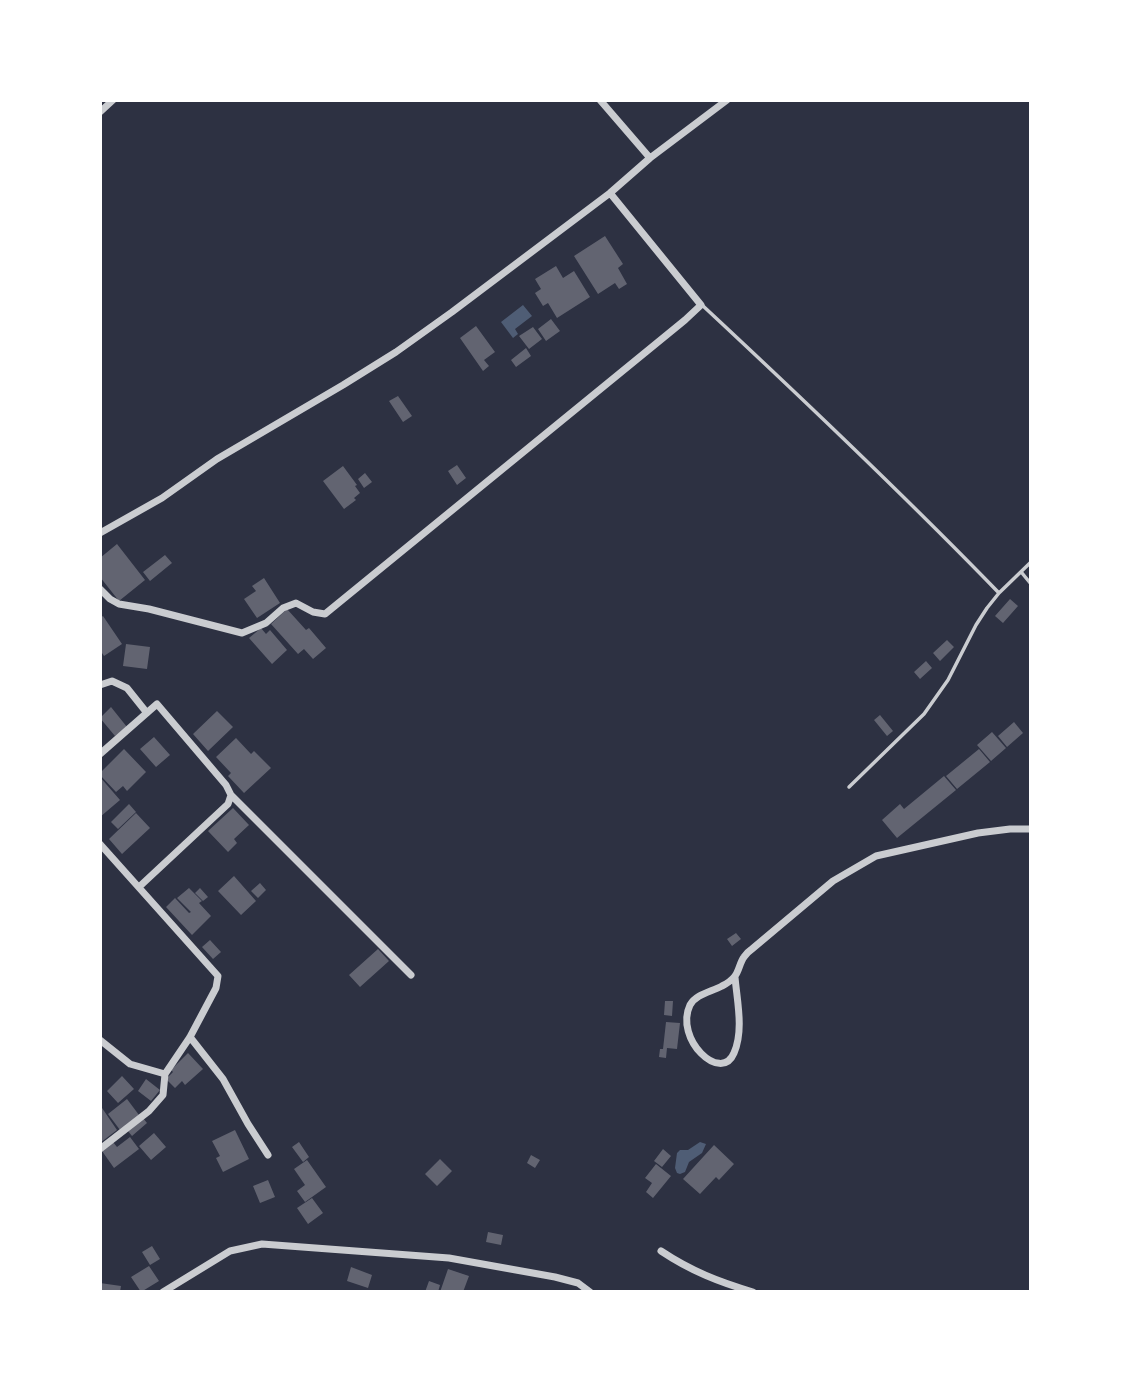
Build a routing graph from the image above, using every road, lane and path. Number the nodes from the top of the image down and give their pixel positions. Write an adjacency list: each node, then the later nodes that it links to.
1 (113, 100): 4 (street)
2 (600, 100): 5 (street)
3 (727, 100): 5 (street)
4 (100, 112)
5 (650, 158): 6 (street)
6 (610, 192): 7 (street); 8 (street)
7 (701, 304): 12 (street); 13 (lane)
8 (100, 533)
9 (1031, 562): 10 (lane)
10 (1021, 573): 11 (lane); 13 (lane)
11 (1031, 584)
12 (100, 589)
13 (999, 593): 17 (lane)
14 (100, 685): 15 (street)
15 (147, 713): 16 (street); 18 (street)
16 (100, 754)
17 (849, 787)
18 (231, 795): 21 (street); 22 (street)
19 (1031, 830): 23 (street)
20 (100, 844): 21 (street)
21 (139, 887): 24 (street)
22 (411, 975)
23 (735, 977): 23 (street)
24 (190, 1037): 26 (street); 28 (street)
25 (100, 1040): 26 (street)
26 (165, 1074): 27 (street)
27 (100, 1149)
28 (268, 1155)
29 (661, 1251): 32 (street)
30 (163, 1292): 31 (street)
31 (590, 1292)
32 (753, 1292)

